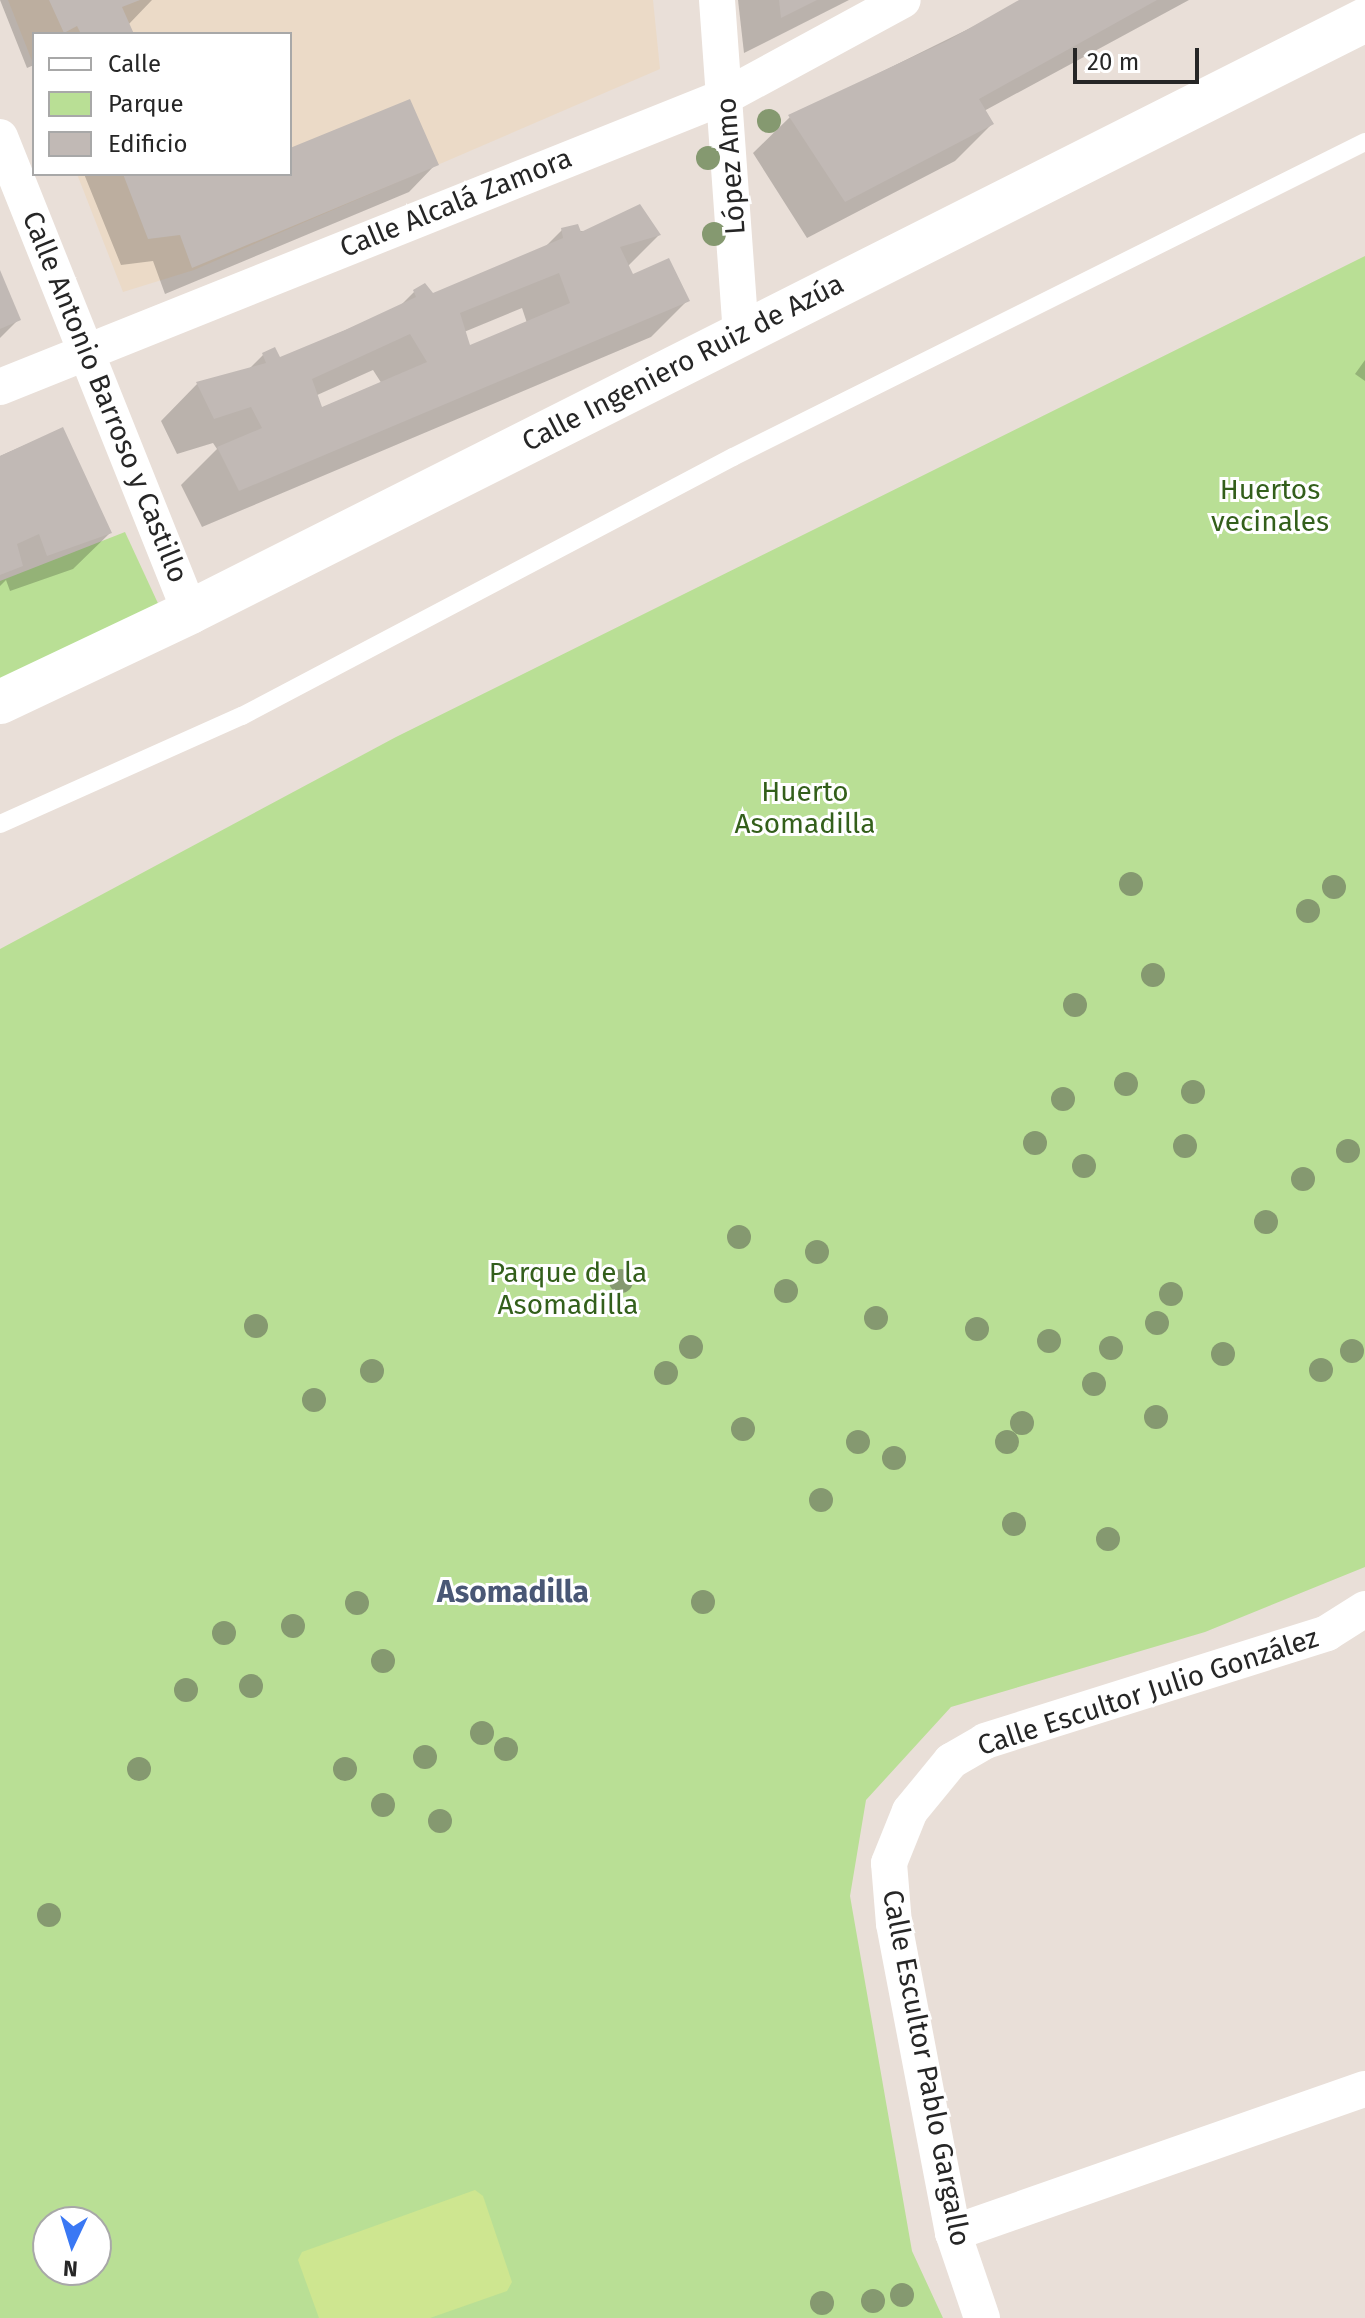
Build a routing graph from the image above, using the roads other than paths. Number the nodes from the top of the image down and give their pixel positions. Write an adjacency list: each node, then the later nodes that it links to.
1 (717, 0): 4 (street, López Amo)
2 (903, 0): 4 (street, Calle Alcalá Zamora)
3 (1365, 20): 7 (street, Calle Ingeniero Ruiz de Azúa)
4 (726, 96): 7 (street, López Amo); 8 (street, Calle Alcalá Zamora)
5 (0, 137): 8 (street, Calle Antonio Barroso y Castillo)
6 (1365, 142): 12 (lane)
7 (741, 333): 10 (street, Calle Ingeniero Ruiz de Azúa)
8 (89, 350): 9 (street, Calle Alcalá Zamora); 10 (street, Calle Antonio Barroso y Castillo)
9 (0, 387)
10 (190, 612): 11 (street, Calle Ingeniero Ruiz de Azúa)
11 (0, 702)
12 (0, 824)
13 (1365, 1609): 14 (street, Calle Escultor Julio González)
14 (889, 1863): 16 (street, Calle Escultor Pablo Gargallo)
15 (1365, 2089): 16 (street)
16 (953, 2233): 17 (street, Calle Escultor Pablo Gargallo)
17 (982, 2318)

